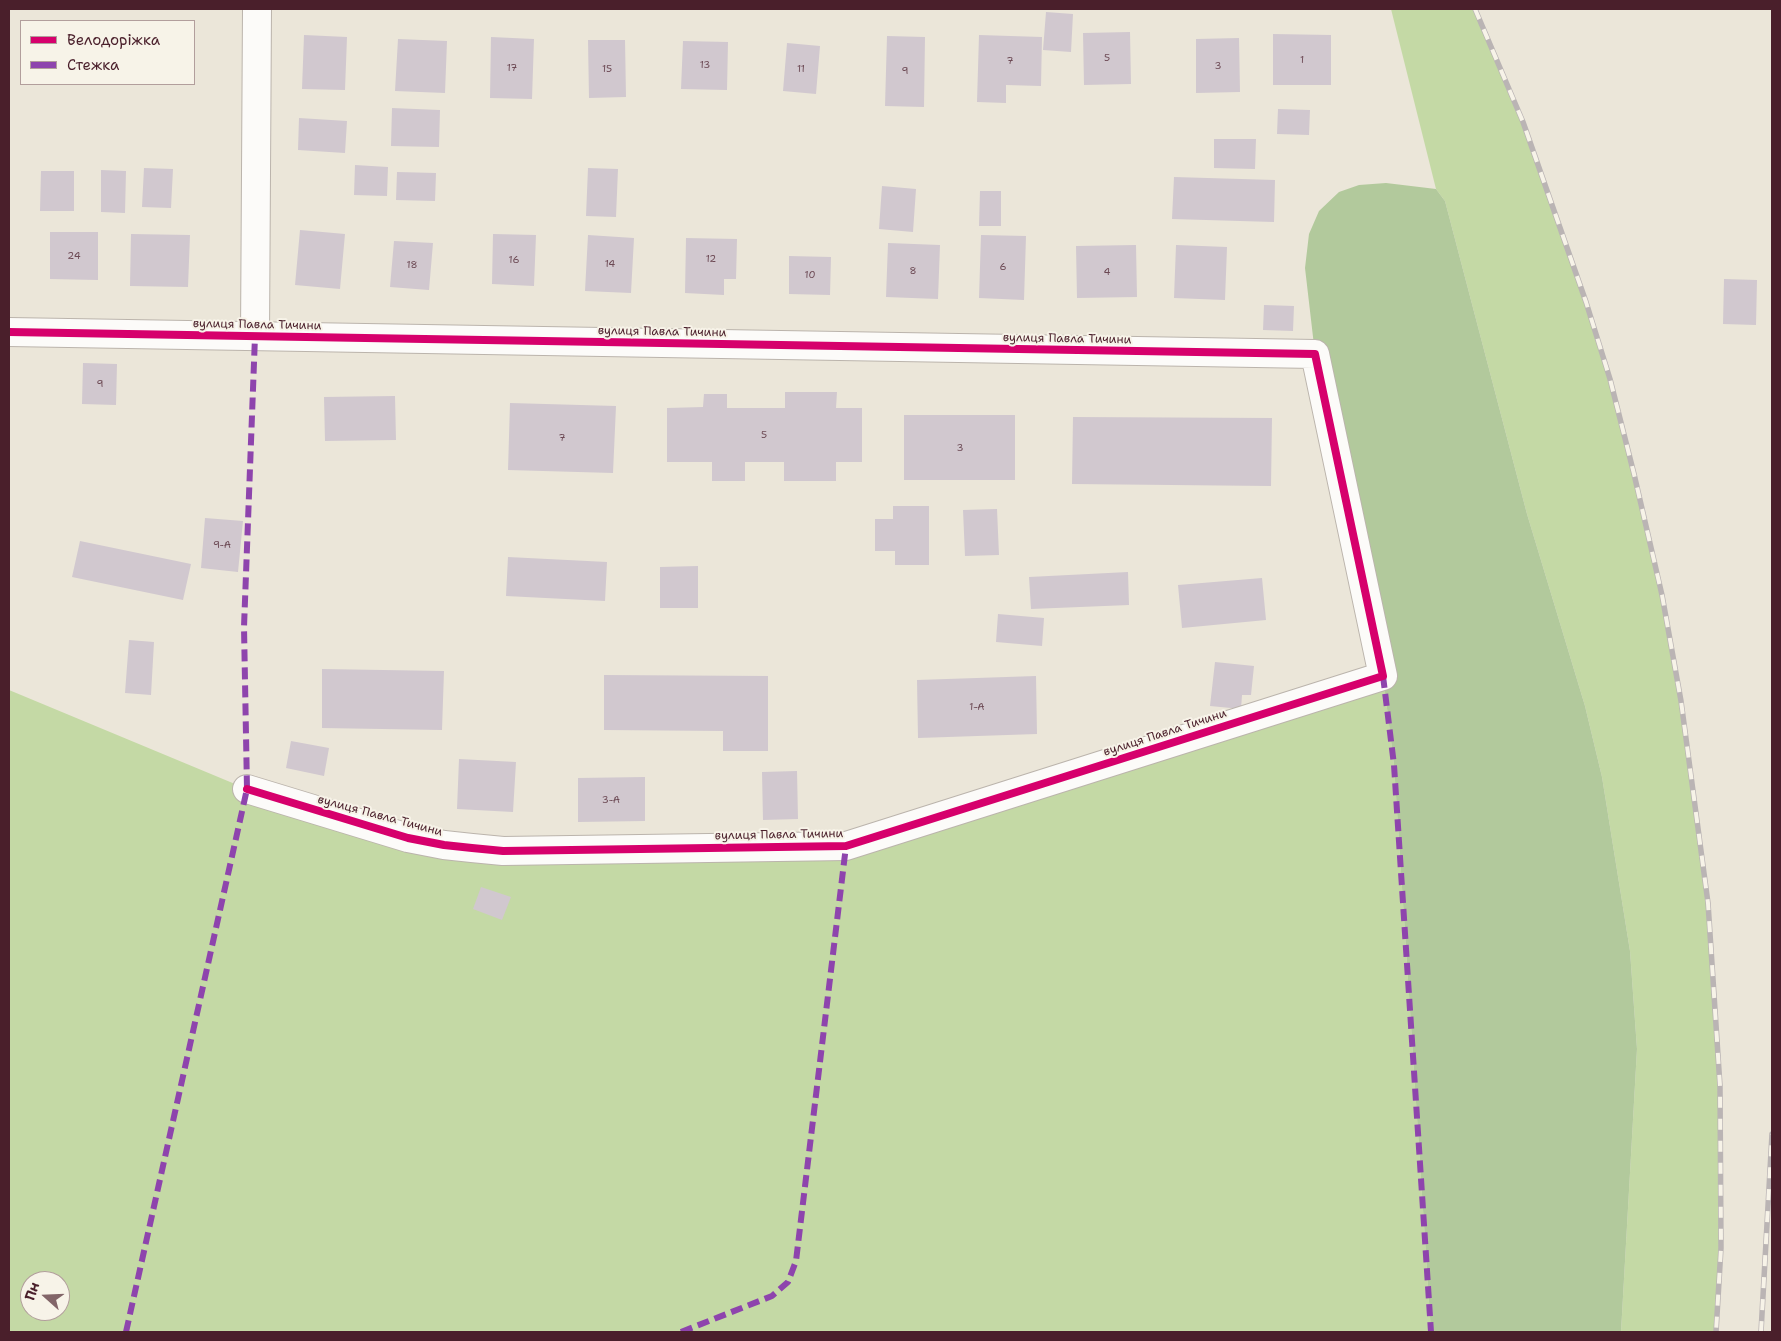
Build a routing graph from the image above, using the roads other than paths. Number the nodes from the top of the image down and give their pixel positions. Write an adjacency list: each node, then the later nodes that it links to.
1 (257, 9): 3 (street)
2 (9, 332): 3 (street, вулиця Павла Тичини)
3 (256, 336): 4 (street, вулиця Павла Тичини)
4 (247, 789)

